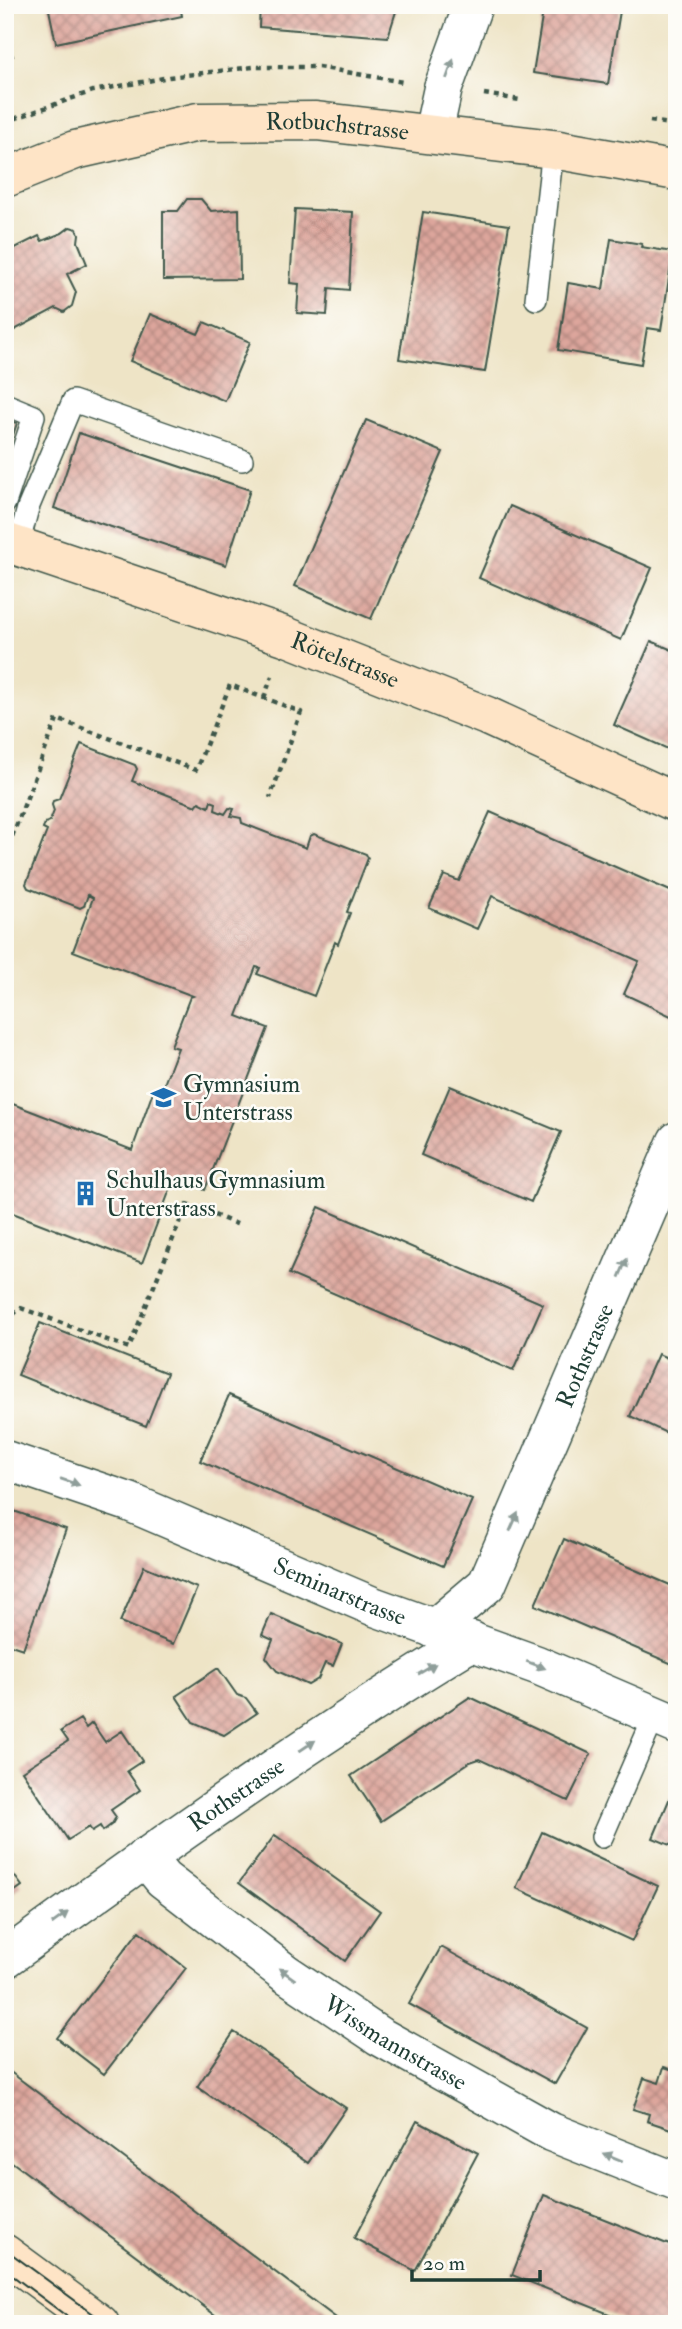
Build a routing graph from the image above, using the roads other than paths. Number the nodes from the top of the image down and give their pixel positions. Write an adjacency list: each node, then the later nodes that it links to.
1 (473, 5): 2 (street, one-way to 1)
2 (433, 134): 3 (street, Rotbuchstrasse); 5 (street, Rotbuchstrasse)
3 (553, 149): 4 (street, Rotbuchstrasse); 6 (lane)
4 (677, 171)
5 (5, 178)
6 (536, 299)
7 (5, 404): 9 (lane)
8 (242, 460): 10 (lane)
9 (5, 503)
10 (12, 544): 11 (street, Rötelstrasse)
11 (677, 803)
12 (677, 1141): 14 (street, Rothstrasse, one-way to 12)
13 (5, 1460): 14 (street, Seminarstrasse, one-way to 14)
14 (435, 1629): 15 (street, Seminarstrasse)
15 (472, 1641): 16 (street, Seminarstrasse, one-way to 16); 18 (street, Rothstrasse, one-way to 15)
16 (666, 1720): 17 (lane)
17 (602, 1837)
18 (145, 1857): 19 (street, Rothstrasse, one-way to 18); 20 (street, Wissmannstrasse, one-way to 18)
19 (5, 1958)
20 (677, 2182)
21 (5, 2254): 22 (street)
22 (100, 2324)

